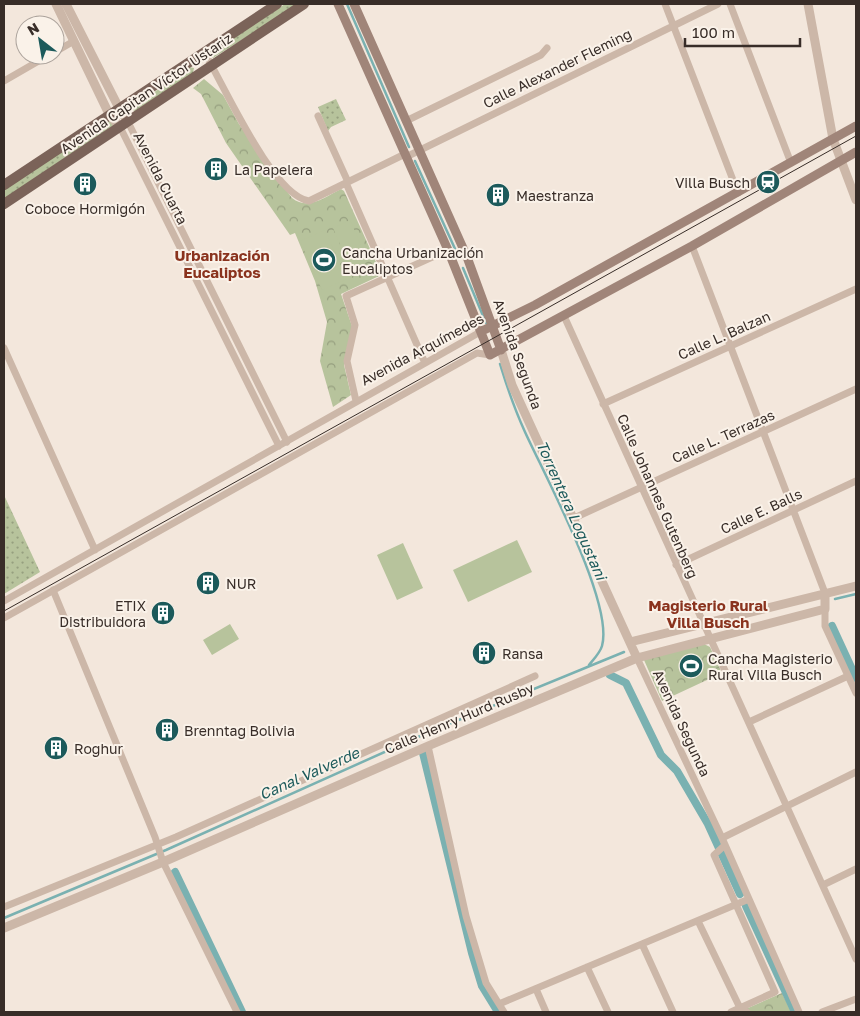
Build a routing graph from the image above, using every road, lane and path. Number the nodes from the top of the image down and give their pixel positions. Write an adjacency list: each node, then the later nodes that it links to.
1 (56, 4): 12 (street, Avenida Cuarta)
2 (66, 4): 19 (street, Avenida Cuarta)
3 (277, 4): 15 (main road, Avenida Capitan Víctor Ustariz)
4 (304, 4): 17 (main road, Avenida Capitan Víctor Ustariz)
5 (338, 4): 27 (main road, Avenida Segunda)
6 (354, 4): 21 (main road, Avenida Segunda)
7 (665, 4): 11 (street)
8 (718, 4): 11 (street, Calle Alexander Fleming)
9 (730, 4): 29 (street)
10 (808, 4): 24 (street)
11 (673, 25): 25 (street, Calle Alexander Fleming); 32 (street)
12 (74, 41): 13 (street); 19 (street, Avenida Cuarta)
13 (65, 46)
14 (547, 48): 21 (street)
15 (204, 52): 17 (street); 19 (main road, Avenida Capitan Víctor Ustariz)
16 (32, 65): 18 (street)
17 (212, 65): 22 (main road, Avenida Capitan Víctor Ustariz); 30 (street, Calle Alexander Fleming)
18 (4, 81)
19 (114, 111): 22 (street, Avenida Cuarta); 31 (main road, Avenida Capitan Víctor Ustariz)
20 (318, 116): 30 (street)
21 (406, 121): 25 (main road, Avenida Segunda)
22 (124, 124): 34 (main road, Avenida Capitan Víctor Ustariz); 35 (street, Avenida Cuarta); 36 (street, Avenida Cuarta)
23 (856, 126): 24 (main road, Avenida Arquímedes)
24 (833, 139): 28 (street); 29 (main road, Avenida Arquímedes)
25 (419, 151): 27 (street, Calle Alexander Fleming); 42 (main road, Avenida Segunda)
26 (856, 152): 28 (main road)
27 (406, 155): 30 (street, Calle Alexander Fleming); 38 (main road, Avenida Segunda)
28 (840, 161): 33 (street); 37 (main road)
29 (791, 163): 32 (main road, Avenida Arquímedes)
30 (347, 182): 39 (street)
31 (4, 185)
32 (738, 194): 42 (main road, Avenida Arquímedes)
33 (856, 200)
34 (4, 204)
35 (186, 238): 36 (street); 53 (street, Avenida Cuarta)
36 (178, 243): 54 (street, Avenida Cuarta)
37 (692, 246): 41 (main road); 44 (street)
38 (448, 250): 39 (street); 43 (main road, Avenida Segunda)
39 (387, 276): 48 (street); 50 (street)
40 (856, 289): 44 (street, Calle L. Balzan)
41 (564, 316): 46 (main road); 51 (street, Calle Johannes Gutenberg)
42 (494, 326): 43 (main road, Avenida Arquímedes); 46 (main road, Avenida Segunda)
43 (482, 331): 47 (main road, Avenida Segunda); 48 (street, Avenida Arquímedes)
44 (731, 346): 51 (street, Calle L. Balzan); 52 (street)
45 (4, 348): 59 (street)
46 (501, 350): 47 (main road); 58 (street, Avenida Segunda)
47 (490, 355): 62 (street)
48 (425, 363): 50 (street, Avenida Arquímedes)
49 (856, 389): 52 (street, Calle L. Terrazas)
50 (356, 401): 53 (street, Avenida Arquímedes)
51 (603, 404): 56 (street, Calle Johannes Gutenberg)
52 (764, 432): 56 (street, Calle L. Terrazas); 57 (street)
53 (287, 442): 54 (street, Avenida Arquímedes)
54 (279, 446): 59 (street, Avenida Arquímedes)
55 (856, 481): 57 (street, Calle E. Balls)
56 (640, 487): 58 (street, Calle L. Terrazas); 60 (street, Calle Johannes Gutenberg)
57 (793, 510): 60 (street, Calle E. Balls); 63 (street)
58 (572, 519): 69 (street, Avenida Segunda)
59 (96, 550): 64 (street, Avenida Arquímedes)
60 (676, 565): 67 (street, Calle Johannes Gutenberg)
61 (856, 586): 63 (street)
62 (52, 590): 66 (street); 79 (street)
63 (825, 593): 65 (street); 67 (street)
64 (4, 601)
65 (825, 609): 68 (street, Calle Henry Hurd Rusby); 72 (street)
66 (4, 618)
67 (702, 624): 68 (street, Calle Johannes Gutenberg); 69 (street)
68 (710, 639): 70 (street, Calle Henry Hurd Rusby); 74 (street, Calle Johannes Gutenberg)
69 (630, 642): 70 (street, Avenida Segunda)
70 (637, 658): 75 (street, Calle Henry Hurd Rusby); 78 (street, Avenida Segunda)
71 (535, 676): 79 (street, Calle Henry Hurd Rusby)
72 (848, 676): 73 (street); 74 (street)
73 (856, 692)
74 (749, 722): 77 (street, Calle Johannes Gutenberg)
75 (428, 746): 80 (street, Calle Henry Hurd Rusby); 93 (street)
76 (856, 772): 77 (street)
77 (787, 806): 78 (street); 82 (street, Calle Johannes Gutenberg)
78 (723, 842): 83 (street, Avenida Segunda); 84 (street)
79 (157, 847): 80 (street); 85 (street, Calle Henry Hurd Rusby)
80 (162, 860): 87 (street, Calle Henry Hurd Rusby); 96 (street)
81 (856, 870): 82 (street)
82 (823, 885): 89 (street, Calle Johannes Gutenberg)
83 (749, 899): 84 (street); 103 (street, Avenida Segunda)
84 (736, 905): 86 (street); 94 (street)
85 (4, 907)
86 (698, 920): 88 (street); 94 (street)
87 (4, 928)
88 (642, 944): 90 (street); 100 (street)
89 (856, 959)
90 (587, 967): 91 (street); 99 (street)
91 (536, 989): 93 (street); 98 (street)
92 (856, 999): 95 (street)
93 (500, 1004): 97 (street)
94 (740, 1008): 101 (street); 102 (street)
95 (840, 1009): 104 (street)
96 (237, 1012)
97 (504, 1012)
98 (546, 1012)
99 (608, 1012)
100 (673, 1012)
101 (731, 1012)
102 (747, 1012)
103 (799, 1012)
104 (822, 1012)

